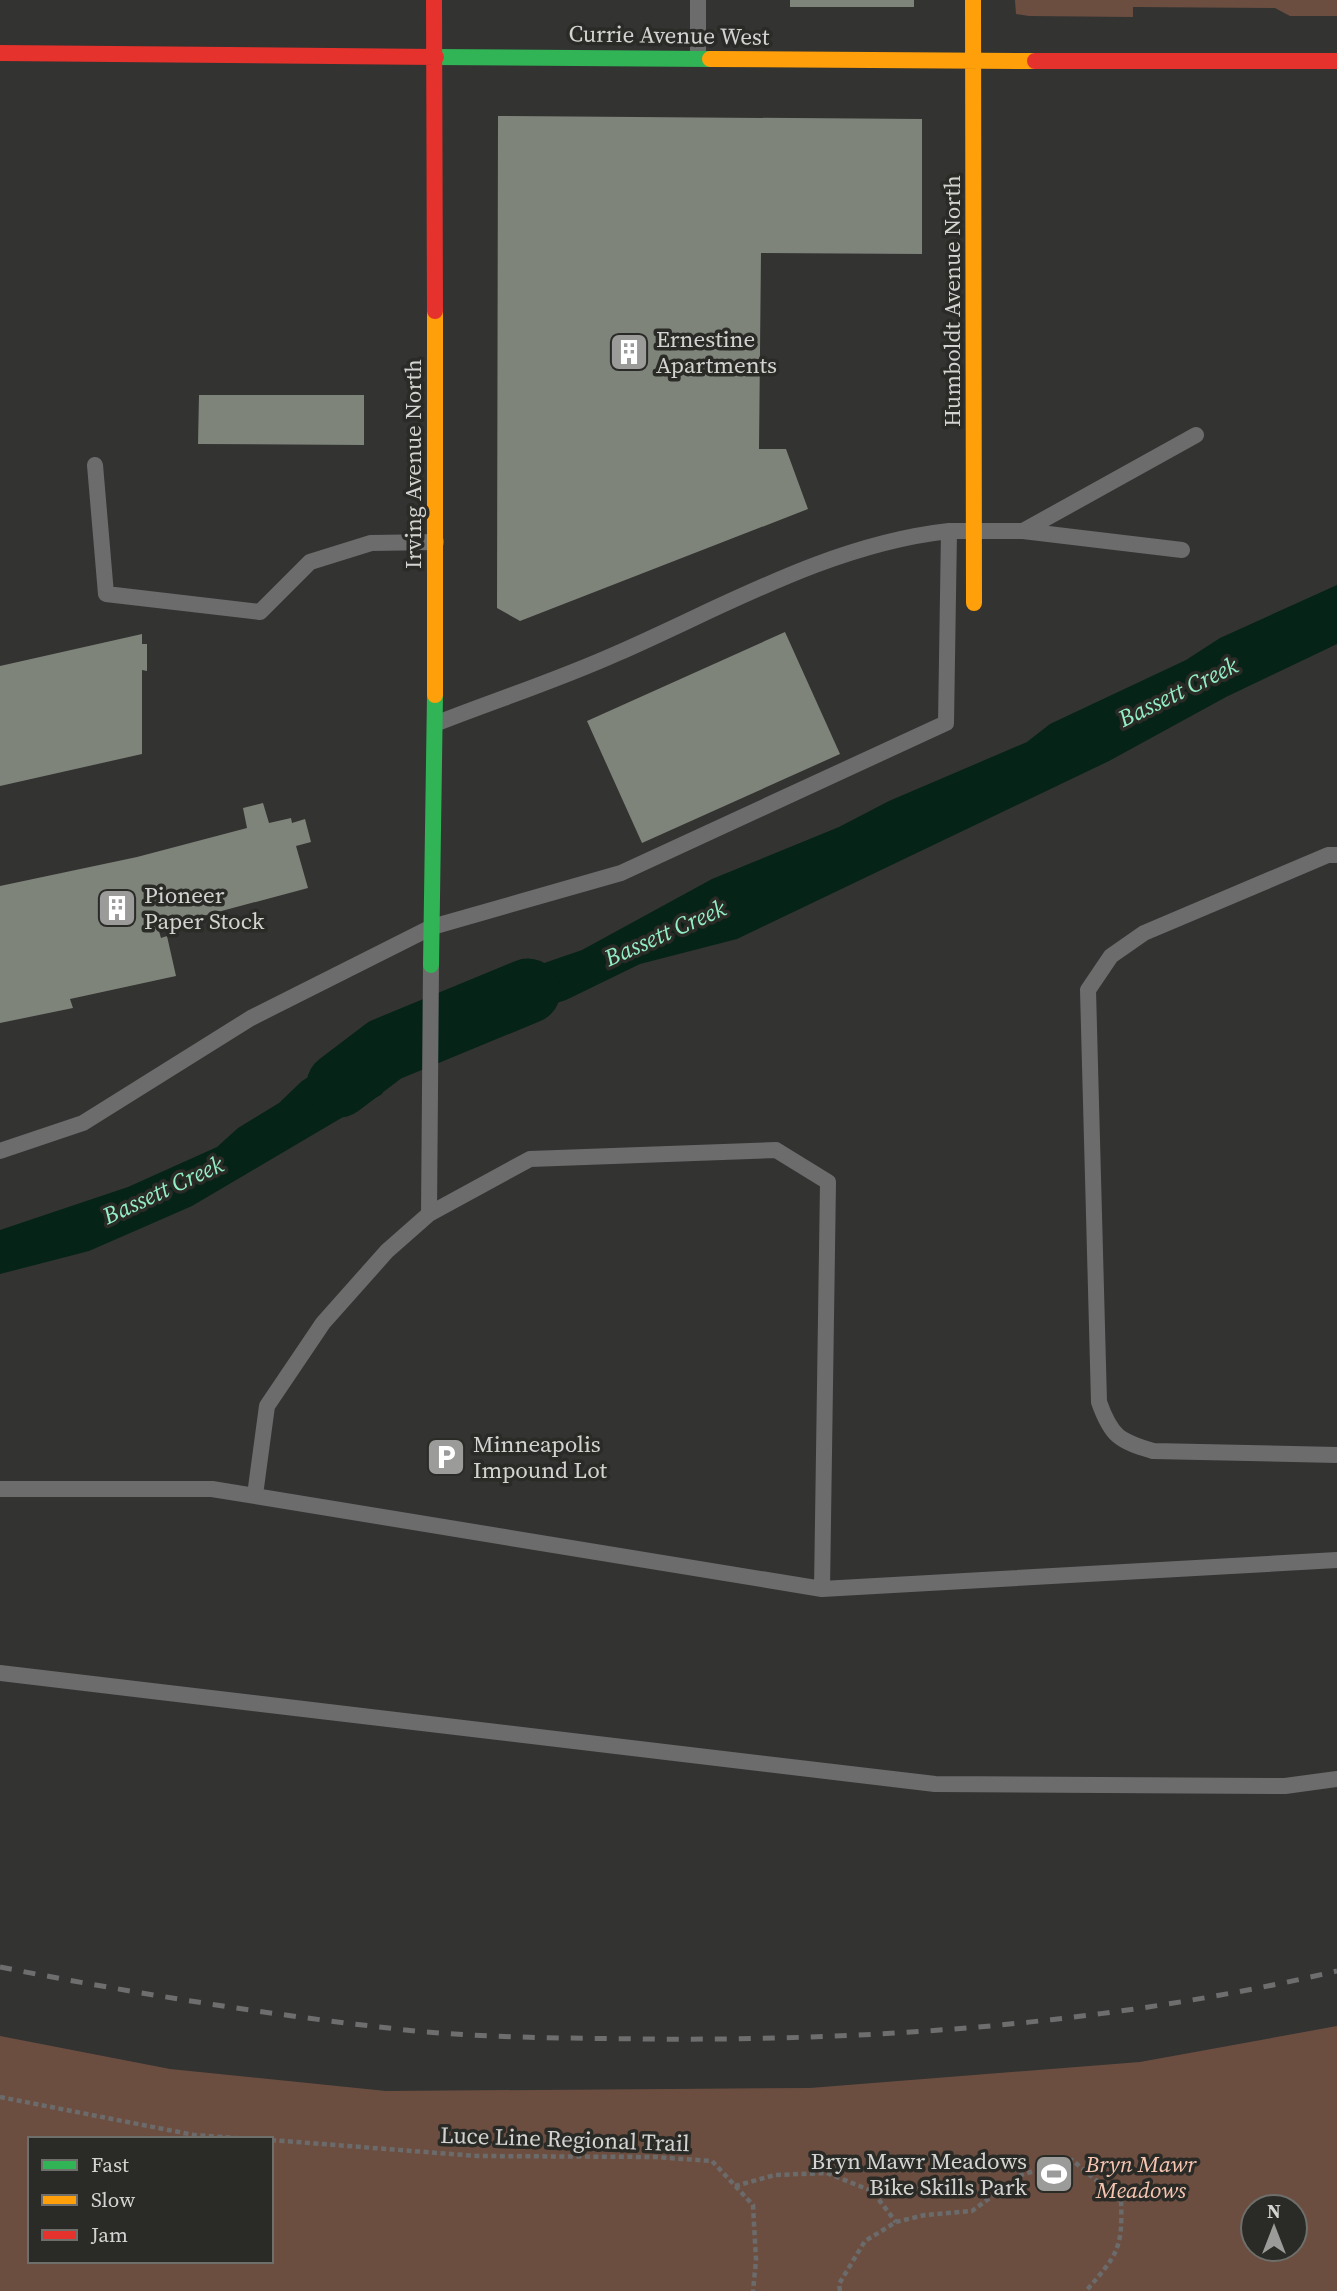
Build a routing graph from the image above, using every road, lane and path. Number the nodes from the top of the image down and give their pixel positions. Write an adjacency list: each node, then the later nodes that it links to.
1 (434, 0): 5 (street, Irving Avenue North)
2 (698, 0): 6 (lane)
3 (973, 0): 7 (street, Humboldt Avenue North)
4 (0, 53): 5 (street, Currie Avenue West)
5 (434, 55): 6 (street, Currie Avenue West); 14 (street, Irving Avenue North)
6 (698, 58): 7 (street, Currie Avenue West)
7 (974, 61): 8 (street, Currie Avenue West); 12 (street, Humboldt Avenue North)
8 (1337, 61)
9 (1196, 435): 13 (lane)
10 (94, 465): 14 (lane)
11 (949, 530): 12 (lane); 17 (lane); 19 (lane)
12 (975, 530): 13 (lane); 16 (street, Humboldt Avenue North)
13 (1023, 530): 15 (lane)
14 (436, 542): 17 (street, Irving Avenue North)
15 (1182, 550)
16 (974, 603)
17 (435, 724): 19 (street, Irving Avenue North)
18 (1337, 855): 23 (lane)
19 (432, 927): 20 (street, Irving Avenue North); 21 (lane)
20 (431, 965): 22 (lane)
21 (0, 1151)
22 (429, 1214): 25 (lane); 27 (lane)
23 (1337, 1455)
24 (0, 1489): 25 (lane)
25 (255, 1496): 27 (lane)
26 (1337, 1560): 27 (lane)
27 (822, 1589)
28 (0, 1672): 29 (lane)
29 (1337, 1779)
30 (0, 2097): 31 (path)
31 (222, 2137)
32 (273, 2140): 33 (path, Luce Line Regional Trail)
33 (735, 2186): 34 (path); 35 (path, Luce Line Regional Trail)
34 (896, 2222): 36 (path); 37 (path)
35 (753, 2291)
36 (840, 2291)
37 (1086, 2291)

